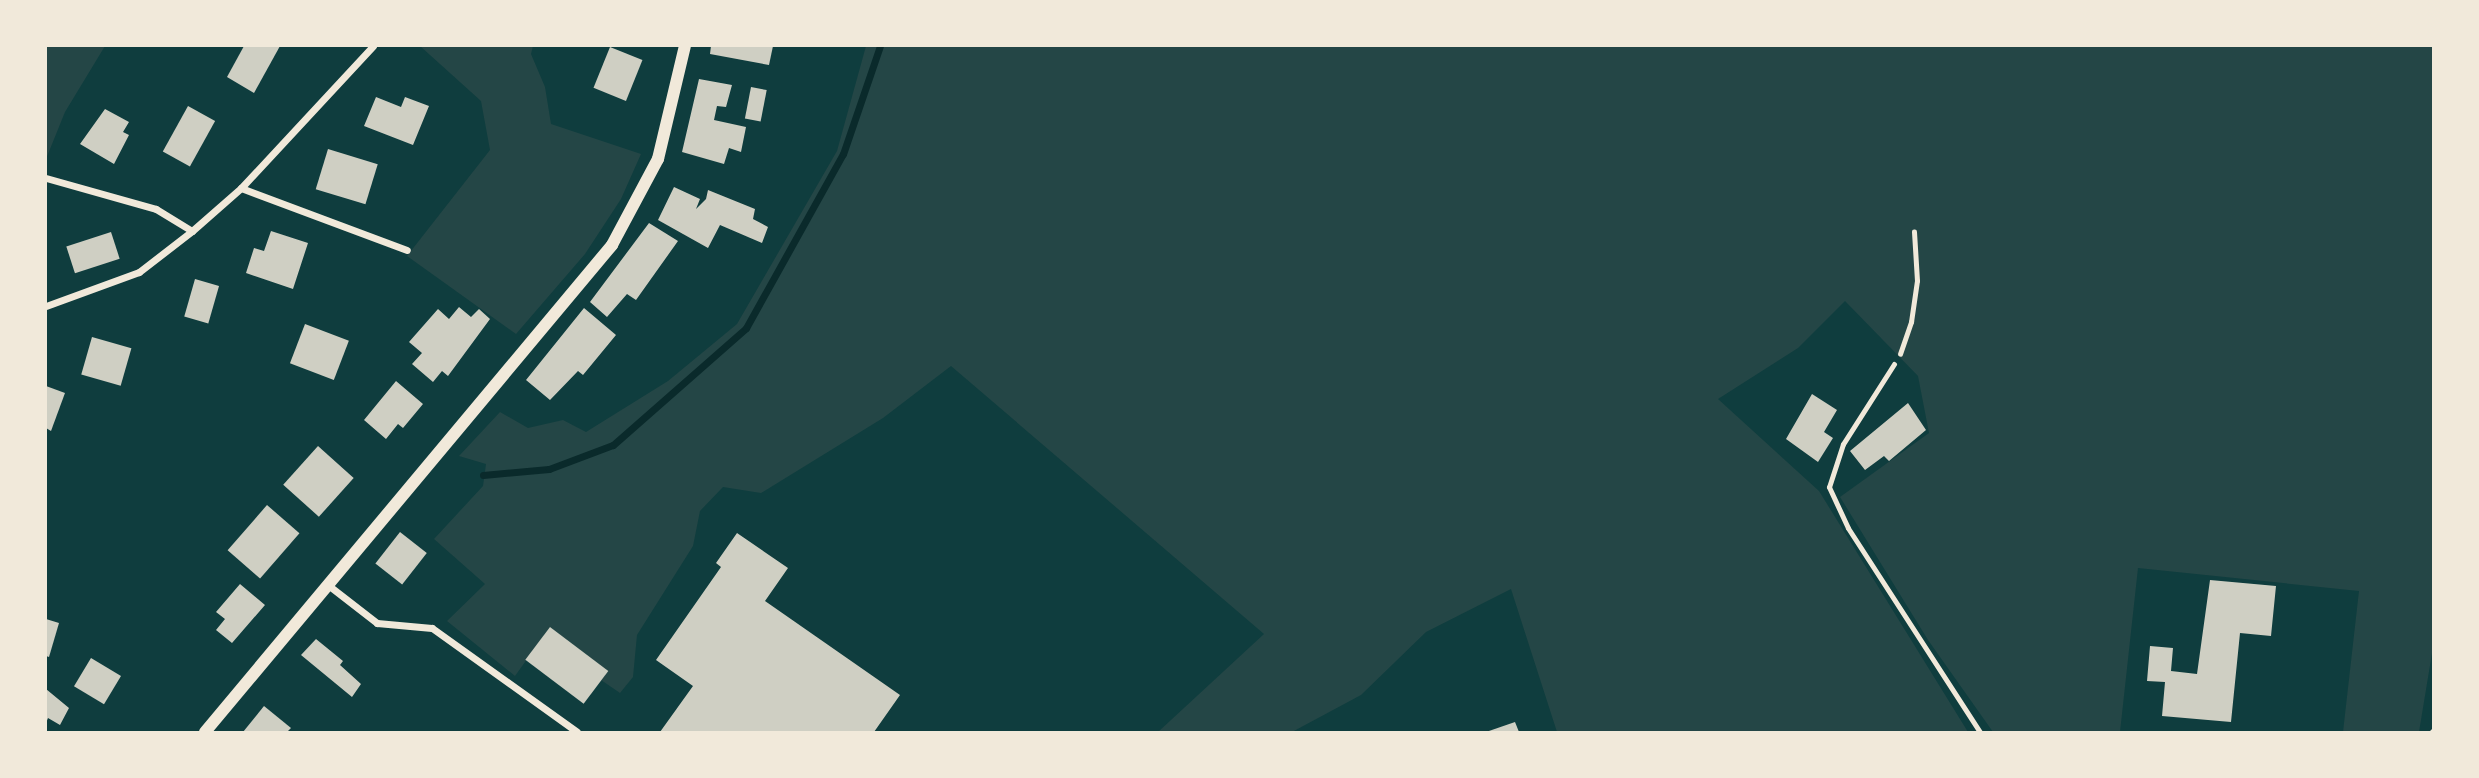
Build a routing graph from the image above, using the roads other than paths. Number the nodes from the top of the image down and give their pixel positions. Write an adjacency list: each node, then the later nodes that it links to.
1 (373, 46): 4 (street)
2 (685, 46): 9 (street)
3 (46, 178): 5 (street)
4 (241, 188): 5 (street); 6 (street)
5 (192, 231): 7 (street)
6 (407, 250)
7 (46, 306)
8 (1894, 364): 12 (lane)
9 (328, 585): 10 (street); 11 (street)
10 (205, 733)
11 (577, 733)
12 (1980, 733)

